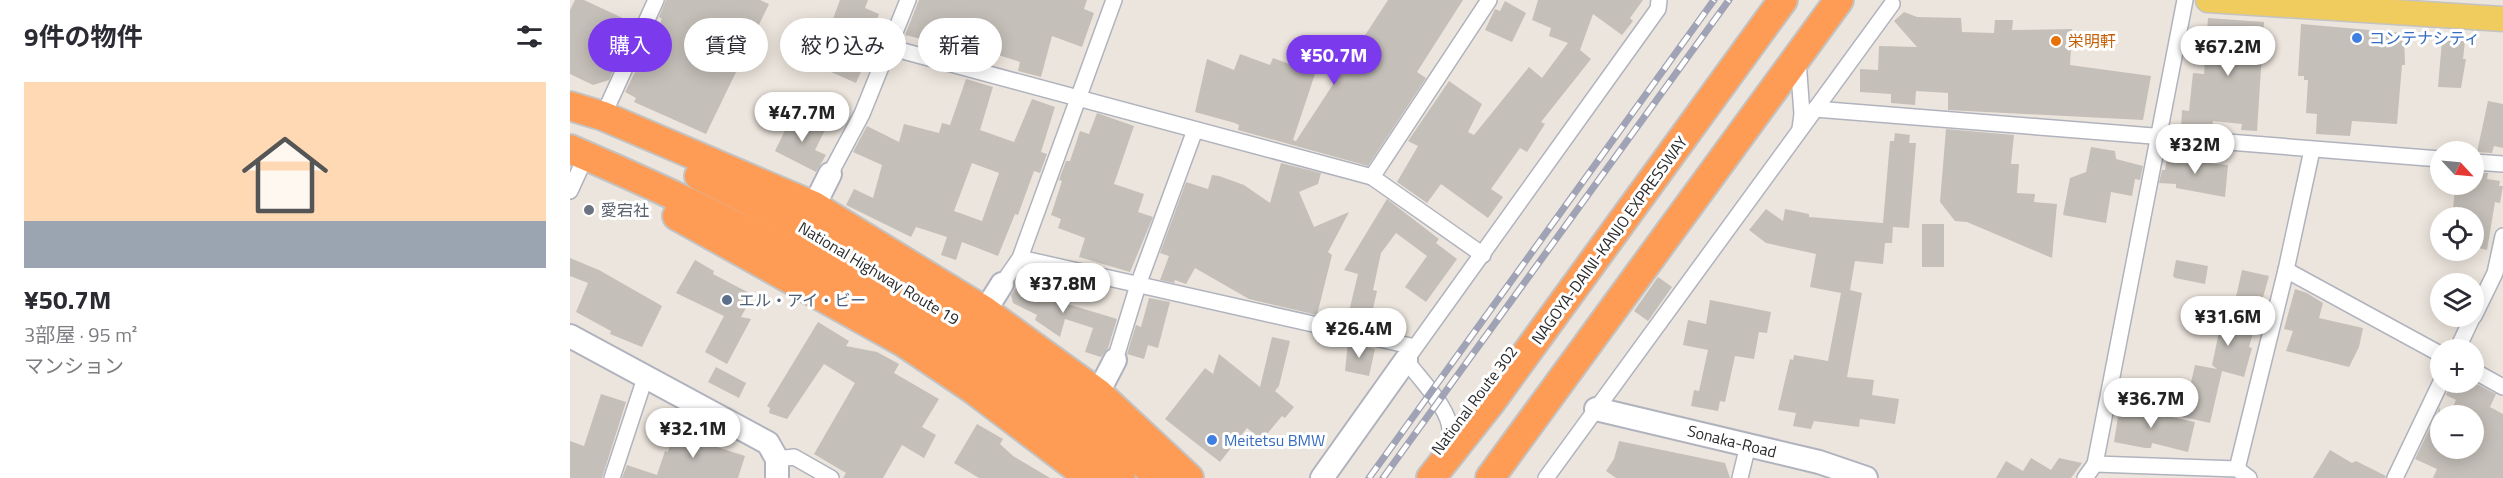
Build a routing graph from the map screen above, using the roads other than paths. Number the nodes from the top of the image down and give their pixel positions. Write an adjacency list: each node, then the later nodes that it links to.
1 (656, 0): 22 (street)
2 (908, 0): 13 (street)
3 (1114, 0): 18 (street)
4 (1490, 0): 32 (street)
5 (1659, 0): 35 (street)
6 (1764, 0): 52 (highway, National Route 302)
7 (1783, 0): 65 (highway, NAGOYA-DAINI-KANJO EXPRESSWAY)
8 (1816, 0): 66 (highway, NAGOYA-DAINI-KANJO EXPRESSWAY)
9 (1839, 0): 16 (highway)
10 (2185, 0): 25 (street)
11 (2208, 0): 14 (main road)
12 (1892, 4): 20 (street)
13 (900, 18)
14 (2503, 20)
15 (906, 52): 18 (street)
16 (1798, 57): 23 (street); 67 (highway)
17 (878, 72): 31 (street)
18 (1079, 98): 24 (street); 36 (street)
19 (570, 106): 22 (highway)
20 (1815, 109): 23 (street); 25 (street)
21 (570, 113): 61 (highway, National Highway Route 19)
22 (603, 116): 33 (highway)
23 (1800, 129): 51 (street)
24 (1195, 130): 32 (street); 39 (street)
25 (2157, 138): 26 (street); 54 (street)
26 (2312, 150): 27 (street); 37 (street)
27 (2430, 158)
28 (2484, 163): 29 (street)
29 (2503, 164)
30 (573, 167): 57 (highway); 60 (highway, National Highway Route 19)
31 (830, 174): 33 (street)
32 (1372, 177): 35 (street)
33 (814, 206): 41 (highway)
34 (2503, 236): 40 (street)
35 (1483, 255): 44 (street)
36 (1020, 258): 38 (street); 39 (street)
37 (2286, 270): 43 (street); 56 (street)
38 (1002, 284): 41 (street)
39 (1138, 285): 44 (street); 45 (street)
40 (2484, 294)
41 (985, 311): 49 (highway)
42 (570, 336): 47 (street)
43 (2430, 349)
44 (1411, 354): 52 (street); 63 (street)
45 (1115, 360): 49 (street)
46 (2484, 377): 48 (street)
47 (645, 378): 55 (street); 58 (street)
48 (2503, 387)
49 (1098, 393): 62 (highway)
50 (2436, 393): 72 (street)
51 (1596, 408): 53 (street, Sonaka-Road); 68 (street)
52 (1450, 433): 64 (highway, National Route 302)
53 (1748, 445): 69 (street); 70 (street, Sonaka-Road)
54 (2095, 464): 56 (street); 71 (street)
55 (777, 469): 59 (street)
56 (2243, 474)
57 (1083, 475)
58 (612, 478)
59 (831, 478)
60 (1121, 478)
61 (1159, 478)
62 (1189, 478)
63 (1322, 478)
64 (1414, 478)
65 (1431, 478)
66 (1470, 478)
67 (1490, 478)
68 (1546, 478)
69 (1740, 478)
70 (1866, 478)
71 (2085, 478)
72 (2395, 478)

